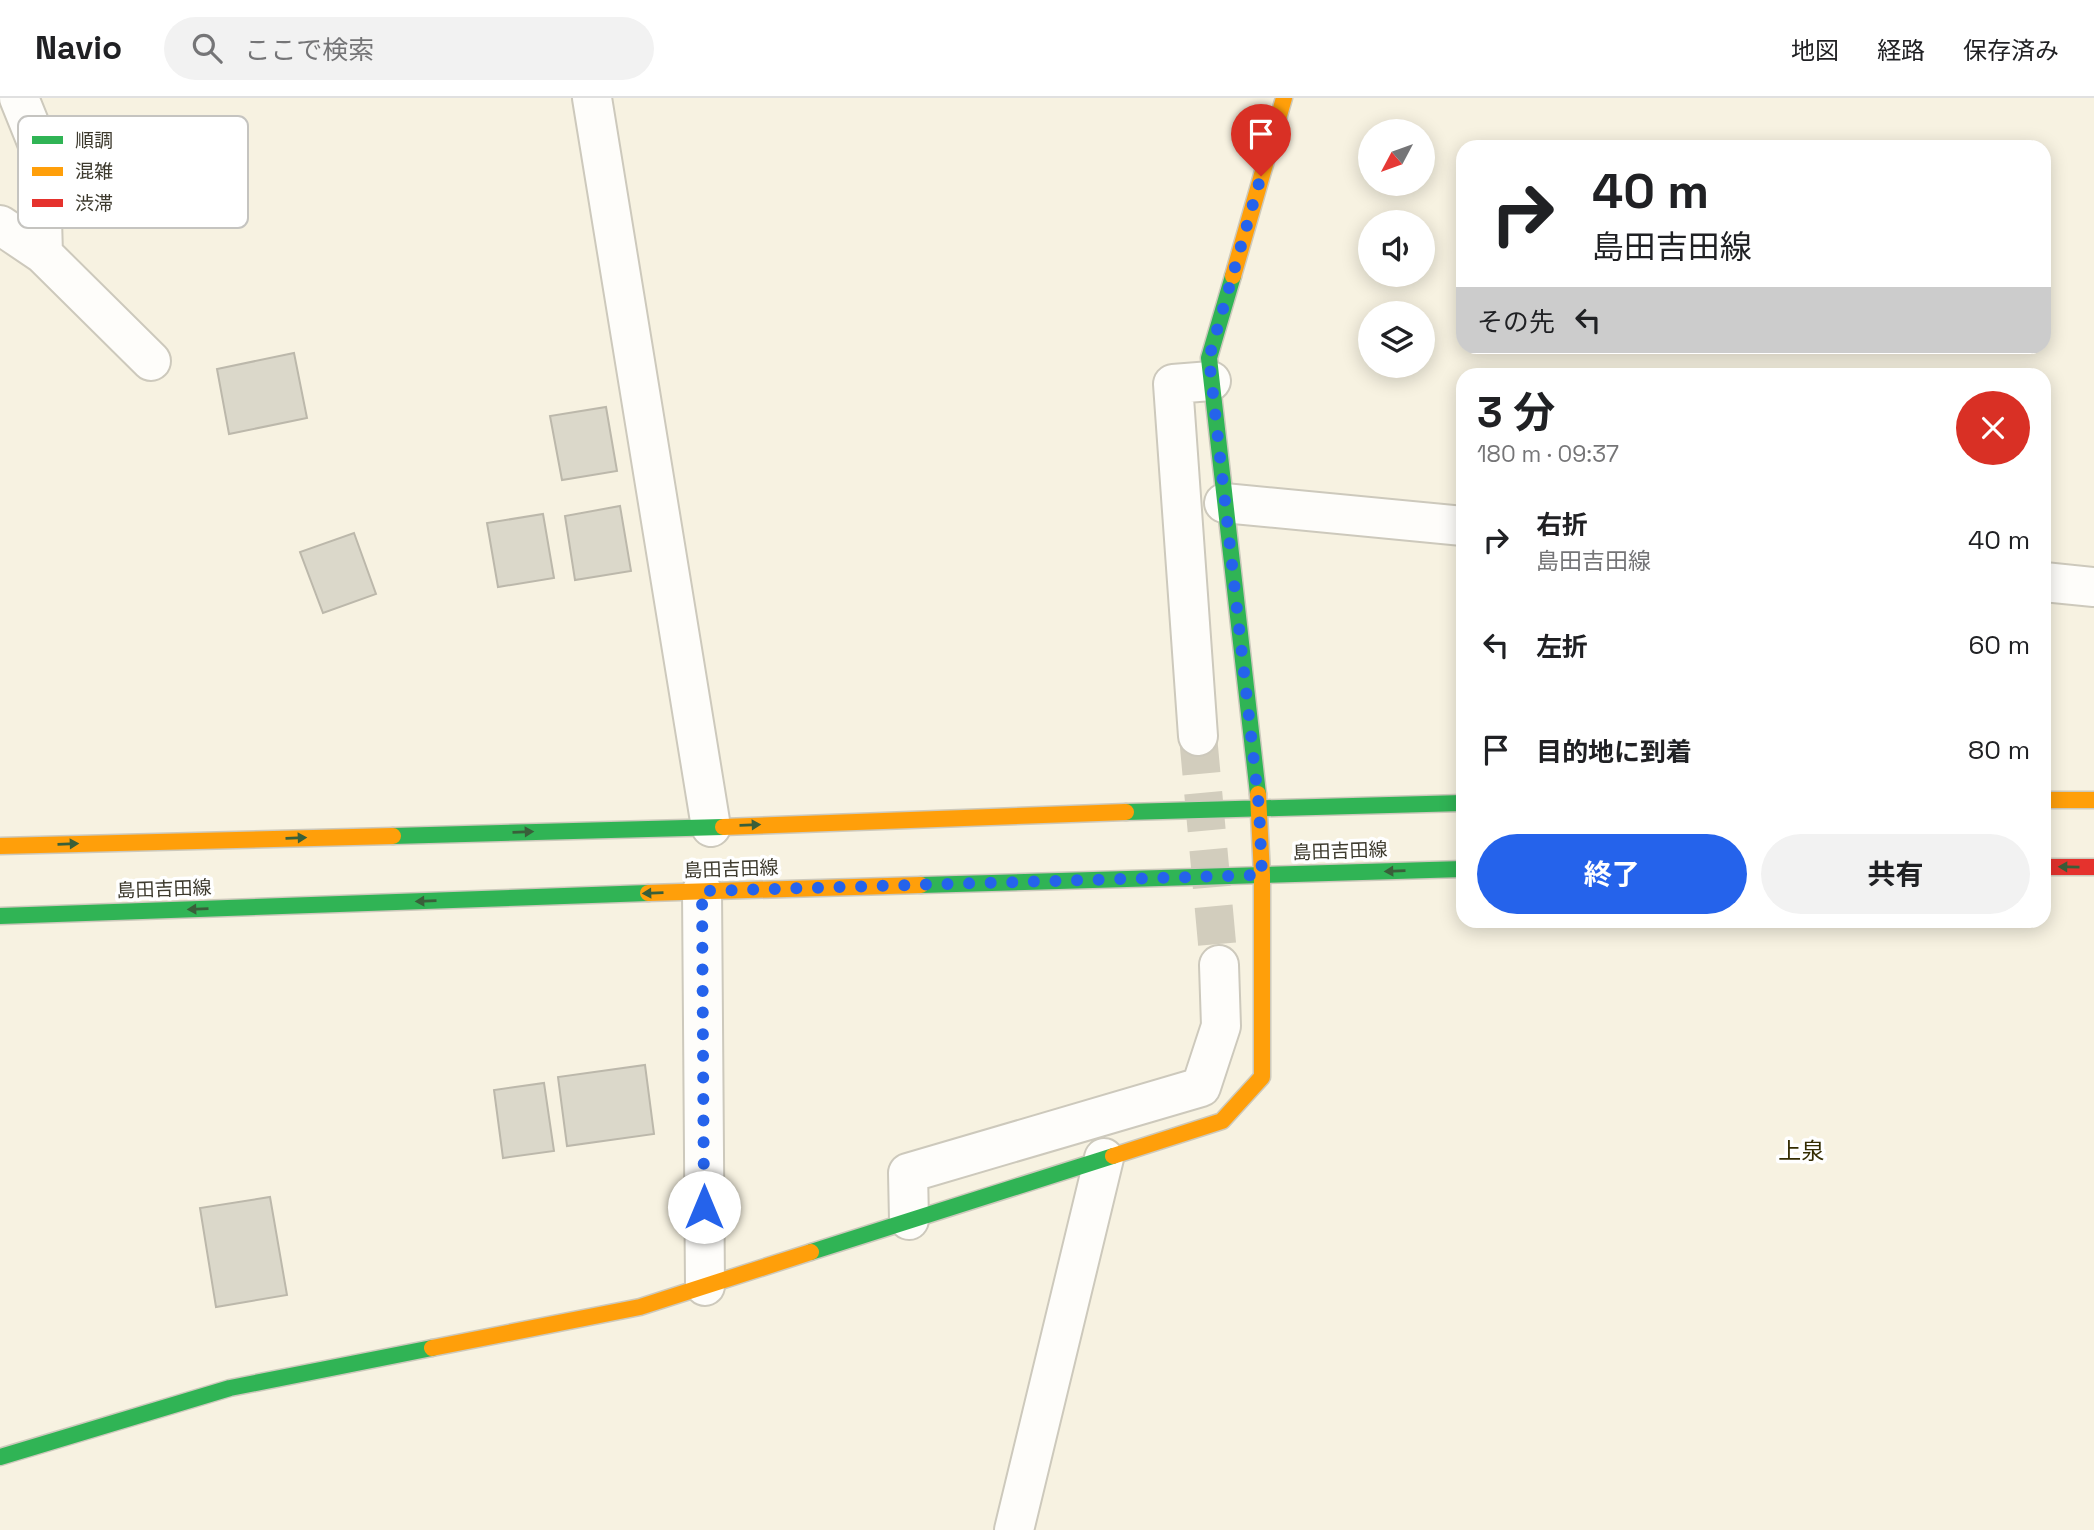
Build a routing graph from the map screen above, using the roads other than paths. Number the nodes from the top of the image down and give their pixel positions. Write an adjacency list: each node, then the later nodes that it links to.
1 (19, 98): 4 (street)
2 (592, 98): 19 (street)
3 (1284, 98): 9 (main road)
4 (26, 116)
5 (0, 225): 7 (street)
6 (42, 228): 7 (street)
7 (43, 254): 8 (street)
8 (151, 361)
9 (1211, 381): 10 (main road); 14 (street)
10 (1224, 503): 11 (street); 18 (main road)
11 (1456, 525)
12 (2051, 583): 13 (street)
13 (2094, 587)
14 (1198, 736)
15 (2051, 800): 16 (main road)
16 (2094, 800)
17 (1456, 803): 18 (main road)
18 (1259, 807): 19 (main road, one-way to 18); 24 (main road)
19 (711, 827): 20 (main road, one-way to 19)
20 (0, 846)
21 (2051, 867): 22 (main road, one-way to 21)
22 (2094, 867)
23 (1456, 869): 24 (main road, 島田吉田線, one-way to 24)
24 (1262, 875): 25 (main road, 島田吉田線); 28 (main road)
25 (702, 891): 26 (main road, 島田吉田線, one-way to 26); 30 (street)
26 (0, 916)
27 (1219, 965): 29 (street)
28 (1104, 1158): 29 (main road); 32 (street)
29 (909, 1220): 30 (main road)
30 (705, 1286): 31 (main road)
31 (0, 1457)
32 (1014, 1530)

